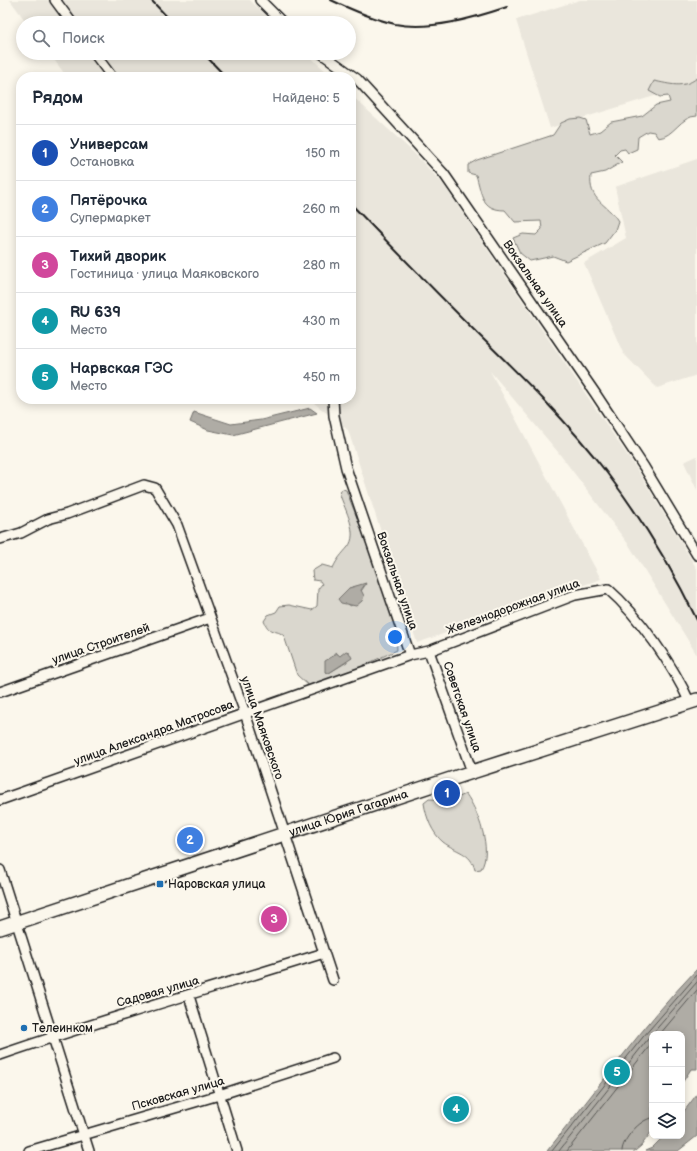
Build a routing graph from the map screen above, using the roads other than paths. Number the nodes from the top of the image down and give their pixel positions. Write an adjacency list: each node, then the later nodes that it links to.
1 (55, 0): 3 (street)
2 (260, 0): 4 (street)
3 (67, 16)
4 (277, 16)
5 (99, 60): 7 (street)
6 (331, 60): 8 (street, Вокзальная улица)
7 (108, 72)
8 (347, 72)
9 (356, 78): 12 (street, Вокзальная улица)
10 (333, 404): 15 (street, Вокзальная улица)
11 (0, 539): 13 (street, улица Маяковского)
12 (697, 555)
13 (210, 618): 16 (street, улица Строителей); 18 (street, улица Маяковского)
14 (429, 651): 15 (street, улица Александра Матросова); 17 (street, Железнодорожная улица); 19 (street, Советская улица)
15 (410, 655): 18 (street, улица Александра Матросова)
16 (0, 692)
17 (693, 701): 19 (street, улица Юрия Гагарина)
18 (245, 713): 20 (street, улица Александра Матросова); 21 (street, улица Маяковского)
19 (472, 772): 21 (street, улица Юрия Гагарина)
20 (0, 800)
21 (285, 834): 23 (street, улица Юрия Гагарина); 25 (street, улица Маяковского)
22 (0, 870): 23 (street)
23 (18, 922): 24 (street, улица Юрия Гагарина); 28 (street)
24 (0, 928)
25 (324, 953): 26 (street, улица Маяковского); 27 (street, Садовая улица)
26 (333, 980)
27 (189, 996): 28 (street, Садовая улица); 31 (street)
28 (53, 1037): 29 (street, Садовая улица); 32 (street)
29 (0, 1055)
30 (333, 1058): 31 (street, Псковская улица)
31 (219, 1095): 32 (street, Псковская улица); 35 (street)
32 (83, 1135): 33 (street, Псковская улица); 34 (street)
33 (28, 1151)
34 (89, 1151)
35 (237, 1151)

